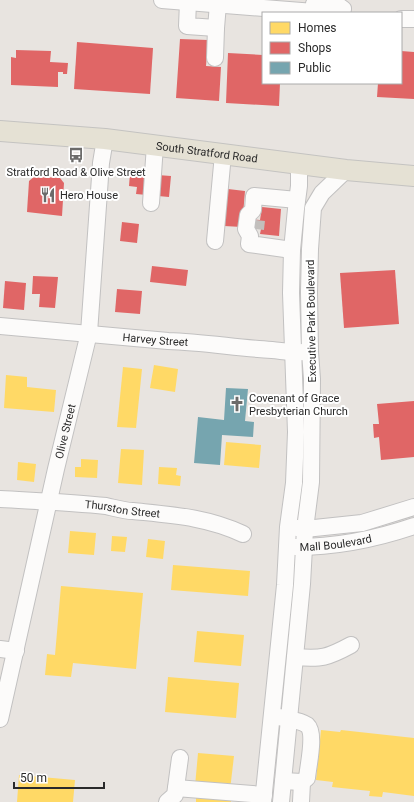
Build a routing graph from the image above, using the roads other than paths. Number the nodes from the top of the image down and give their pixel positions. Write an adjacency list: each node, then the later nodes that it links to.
1 (162, 0): 2 (street)
2 (188, 2): 4 (street); 9 (street)
3 (258, 2): 4 (street); 5 (street); 6 (street)
4 (218, 4): 9 (street)
5 (321, 12)
6 (342, 12)
7 (414, 18): 8 (street)
8 (402, 19)
9 (216, 28): 10 (street)
10 (215, 58)
11 (0, 131): 12 (main road, South Stratford Road)
12 (105, 139): 13 (main road, South Stratford Road); 23 (street, Olive Street)
13 (155, 145): 14 (main road, South Stratford Road); 19 (street)
14 (223, 154): 15 (main road, South Stratford Road); 20 (street)
15 (299, 163): 16 (main road, South Stratford Road); 18 (street, Executive Park Boulevard)
16 (346, 170): 17 (main road, South Stratford Road); 24 (street, Executive Park Boulevard)
17 (414, 176)
18 (297, 200): 21 (street, Executive Park Boulevard); 21 (street)
19 (152, 203)
20 (215, 241)
21 (292, 250): 25 (street, Executive Park Boulevard)
22 (0, 326): 23 (street, Harvey Street)
23 (89, 333): 25 (street, Harvey Street); 27 (street, Olive Street)
24 (310, 352): 25 (street, Harvey Street); 32 (street, Executive Park Boulevard)
25 (293, 353): 31 (street, Executive Park Boulevard)
26 (0, 499): 27 (street, Thurston Street)
27 (50, 502): 33 (street, Thurston Street); 40 (street, Olive Street)
28 (414, 506): 29 (street, Mall Boulevard)
29 (383, 517): 32 (street, Mall Boulevard); 34 (street, Mall Boulevard)
30 (414, 526): 34 (street, Mall Boulevard)
31 (288, 527): 32 (street, Mall Boulevard); 35 (street, Executive Park Boulevard)
32 (305, 529): 36 (street, Executive Park Boulevard)
33 (243, 534)
34 (385, 535): 36 (street, Mall Boulevard)
35 (287, 546): 36 (street, Mall Boulevard); 37 (street, Executive Park Boulevard)
36 (304, 547): 38 (street, Executive Park Boulevard)
37 (283, 603): 38 (street); 42 (street, Executive Park Boulevard)
38 (300, 605): 41 (street, Executive Park Boulevard)
39 (351, 645): 41 (street)
40 (8, 650): 43 (street, Olive Street)
41 (295, 657): 44 (street, Executive Park Boulevard)
42 (272, 715): 44 (street); 49 (street, Executive Park Boulevard)
43 (0, 719)
44 (290, 719): 46 (street, Executive Park Boulevard); 47 (street)
45 (180, 758): 48 (street)
46 (283, 781): 47 (street); 51 (street, Executive Park Boulevard)
47 (302, 782): 52 (street)
48 (176, 788): 49 (street); 50 (street)
49 (264, 799)
50 (167, 802)
51 (281, 802)
52 (301, 802)

